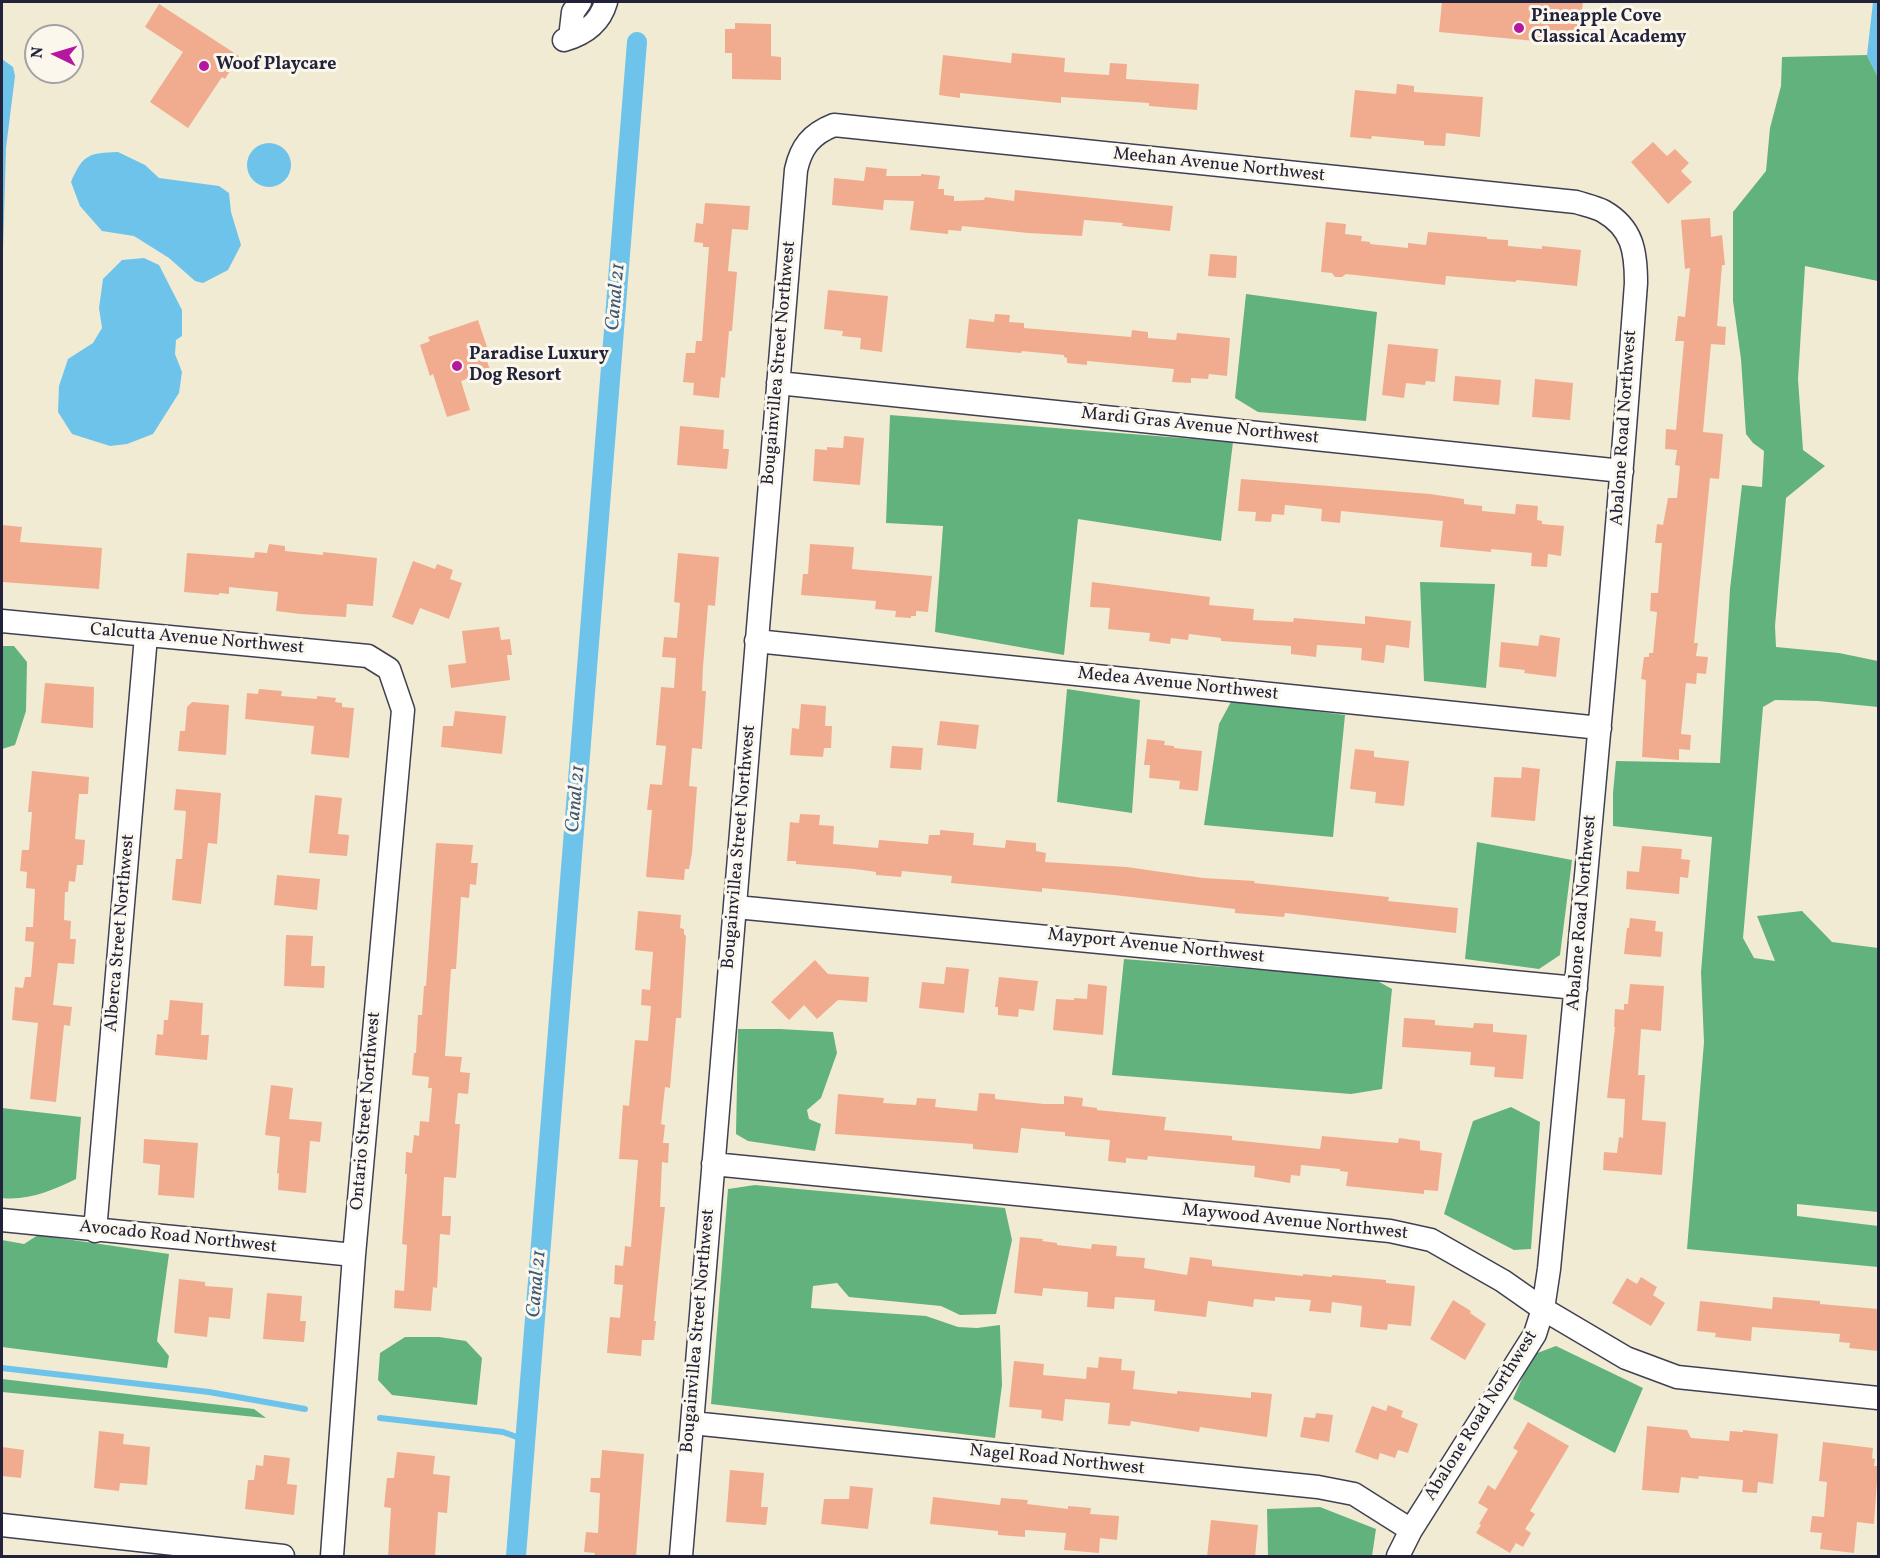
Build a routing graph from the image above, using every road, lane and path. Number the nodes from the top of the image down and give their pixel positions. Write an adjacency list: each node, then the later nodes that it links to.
1 (580, 2): 2 (street)
2 (606, 2)
3 (809, 141): 4 (street, Meehan Avenue Northwest); 5 (street, Bougainvillea Street Northwest)
4 (1627, 230): 6 (street, Abalone Road Northwest)
5 (778, 383): 6 (street, Mardi Gras Avenue Northwest); 9 (street, Bougainvillea Street Northwest)
6 (1622, 471): 11 (street, Abalone Road Northwest)
7 (2, 621): 8 (street, Calcutta Avenue Northwest)
8 (146, 636): 10 (street, Calcutta Avenue Northwest); 16 (street, Alberca Street Northwest)
9 (756, 641): 11 (street, Medea Avenue Northwest); 12 (street, Bougainvillea Street Northwest)
10 (389, 669): 17 (street, Ontario Street Northwest)
11 (1600, 728): 13 (street, Abalone Road Northwest)
12 (736, 907): 13 (street, Mayport Avenue Northwest); 14 (street, Bougainvillea Street Northwest)
13 (1576, 988): 18 (street, Abalone Road Northwest)
14 (712, 1164): 18 (street, Maywood Avenue Northwest); 20 (street, Bougainvillea Street Northwest)
15 (2, 1220): 16 (street, Avocado Road Northwest)
16 (95, 1231): 17 (street, Avocado Road Northwest)
17 (354, 1256): 24 (street, Ontario Street Northwest)
18 (1543, 1308): 19 (street, Maywood Avenue Northwest); 22 (street, Abalone Road Northwest)
19 (1878, 1398)
20 (692, 1423): 22 (street, Nagel Road Northwest); 25 (street, Bougainvillea Street Northwest)
21 (2, 1525): 23 (street)
22 (1411, 1530): 26 (street, Abalone Road Northwest)
23 (283, 1557)
24 (332, 1557)
25 (681, 1557)
26 (1398, 1557)

